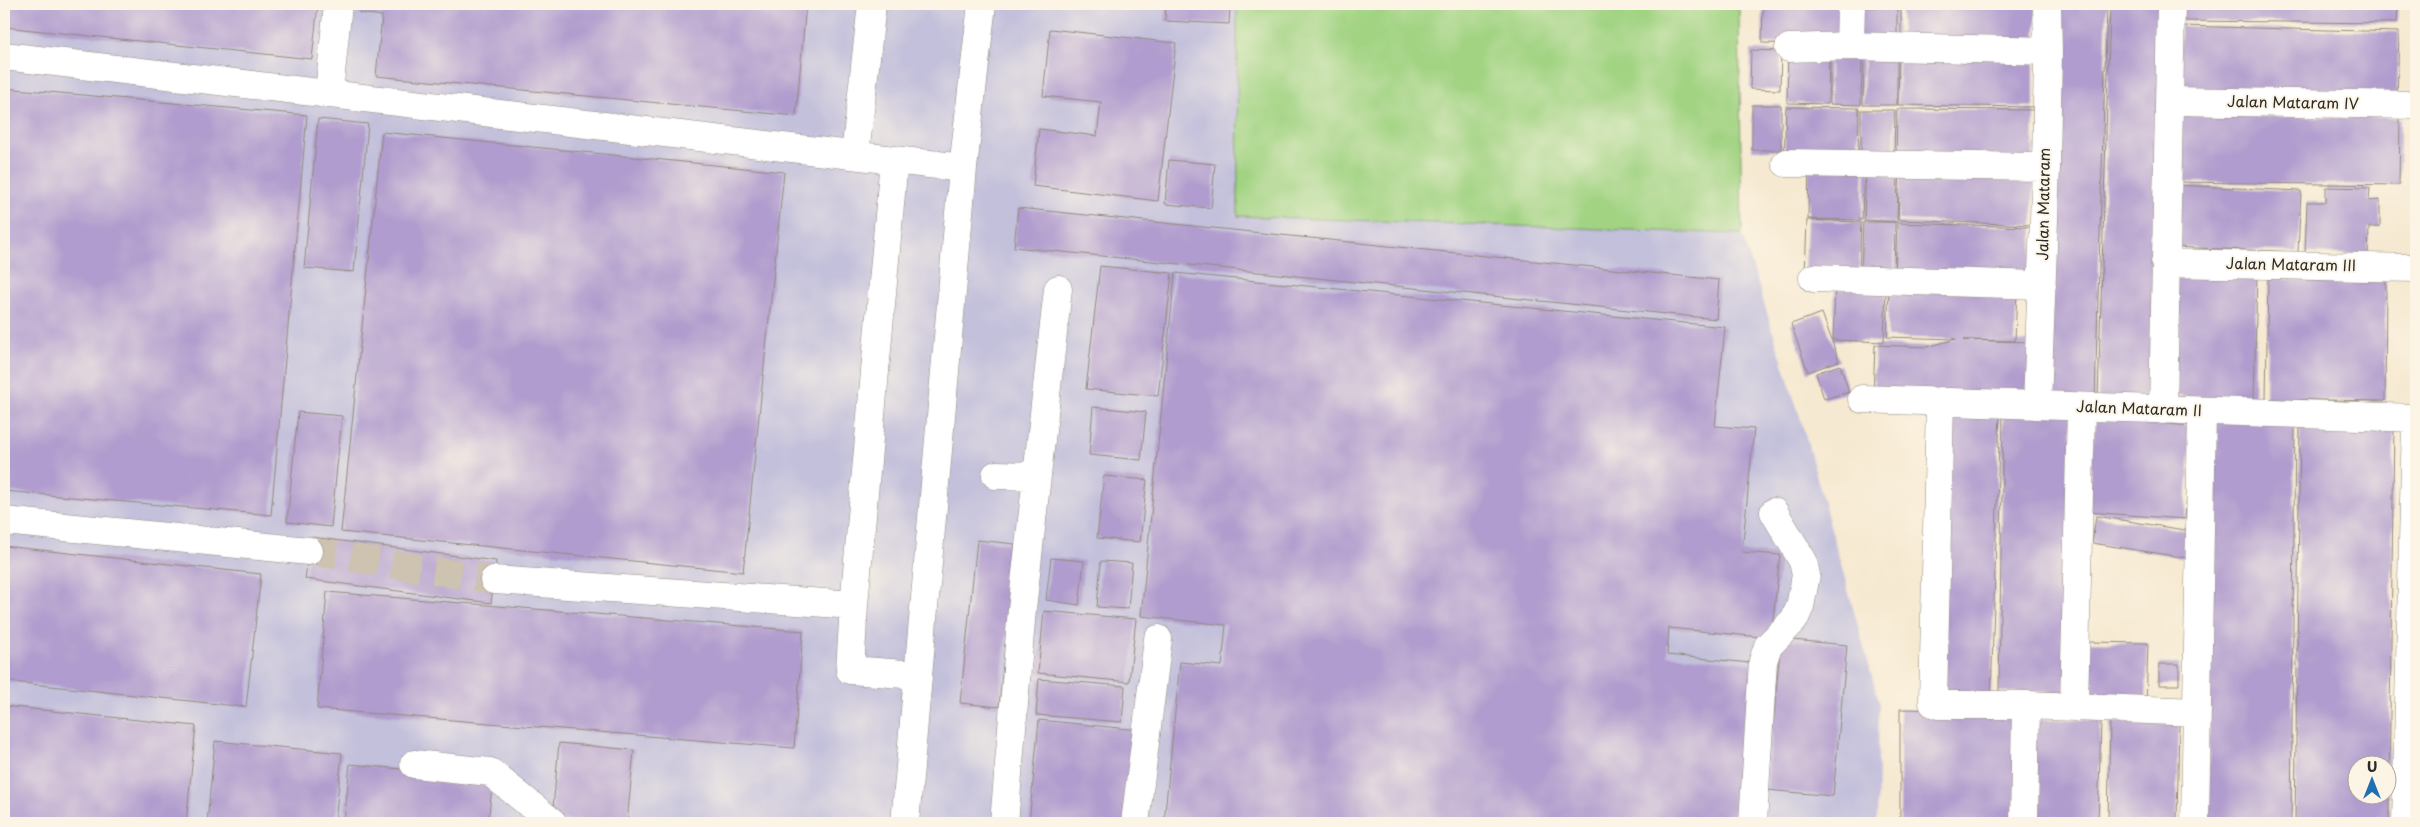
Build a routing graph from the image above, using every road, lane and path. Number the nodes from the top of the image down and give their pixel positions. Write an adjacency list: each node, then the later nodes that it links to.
1 (338, 4): 11 (street)
2 (872, 4): 14 (street)
3 (982, 4): 18 (street)
4 (1852, 4): 7 (street)
5 (2047, 4): 9 (street, Jalan Mataram)
6 (2171, 4): 12 (street)
7 (1850, 46): 8 (street); 9 (street)
8 (1789, 48)
9 (2048, 51): 17 (street, Jalan Mataram)
10 (4, 56): 11 (street)
11 (330, 93): 14 (street)
12 (2170, 100): 13 (street, Jalan Mataram IV); 19 (street)
13 (2416, 105)
14 (855, 155): 15 (street)
15 (894, 160): 18 (street); 37 (street)
16 (1786, 163): 17 (street)
17 (2046, 167): 22 (street, Jalan Mataram)
18 (962, 168): 39 (street)
19 (2165, 262): 20 (street, Jalan Mataram III); 28 (street)
20 (2416, 268)
21 (1812, 278): 22 (street)
22 (2042, 285): 26 (street, Jalan Mataram)
23 (1058, 289): 32 (street)
24 (1862, 400): 25 (street, Jalan Mataram II)
25 (1940, 401): 26 (street, Jalan Mataram II); 41 (street)
26 (2037, 405): 27 (street, Jalan Mataram II)
27 (2081, 407): 28 (street, Jalan Mataram II); 42 (street)
28 (2164, 410): 29 (street, Jalan Mataram II)
29 (2202, 412): 30 (street, Jalan Mataram II); 43 (street)
30 (2416, 420): 40 (street)
31 (996, 475): 32 (street)
32 (1038, 476): 47 (street)
33 (1774, 512): 49 (street)
34 (4, 521): 35 (street)
35 (309, 551)
36 (494, 580): 37 (street)
37 (854, 605): 39 (street)
38 (1158, 639): 48 (street)
39 (918, 675): 46 (street)
40 (2413, 687): 52 (street)
41 (2026, 704): 42 (street); 50 (street)
42 (2074, 706): 43 (street)
43 (2197, 712): 51 (street)
44 (414, 764): 45 (street)
45 (552, 823)
46 (905, 823)
47 (1004, 823)
48 (1134, 823)
49 (1752, 823)
50 (2024, 823)
51 (2195, 823)
52 (2406, 823)

